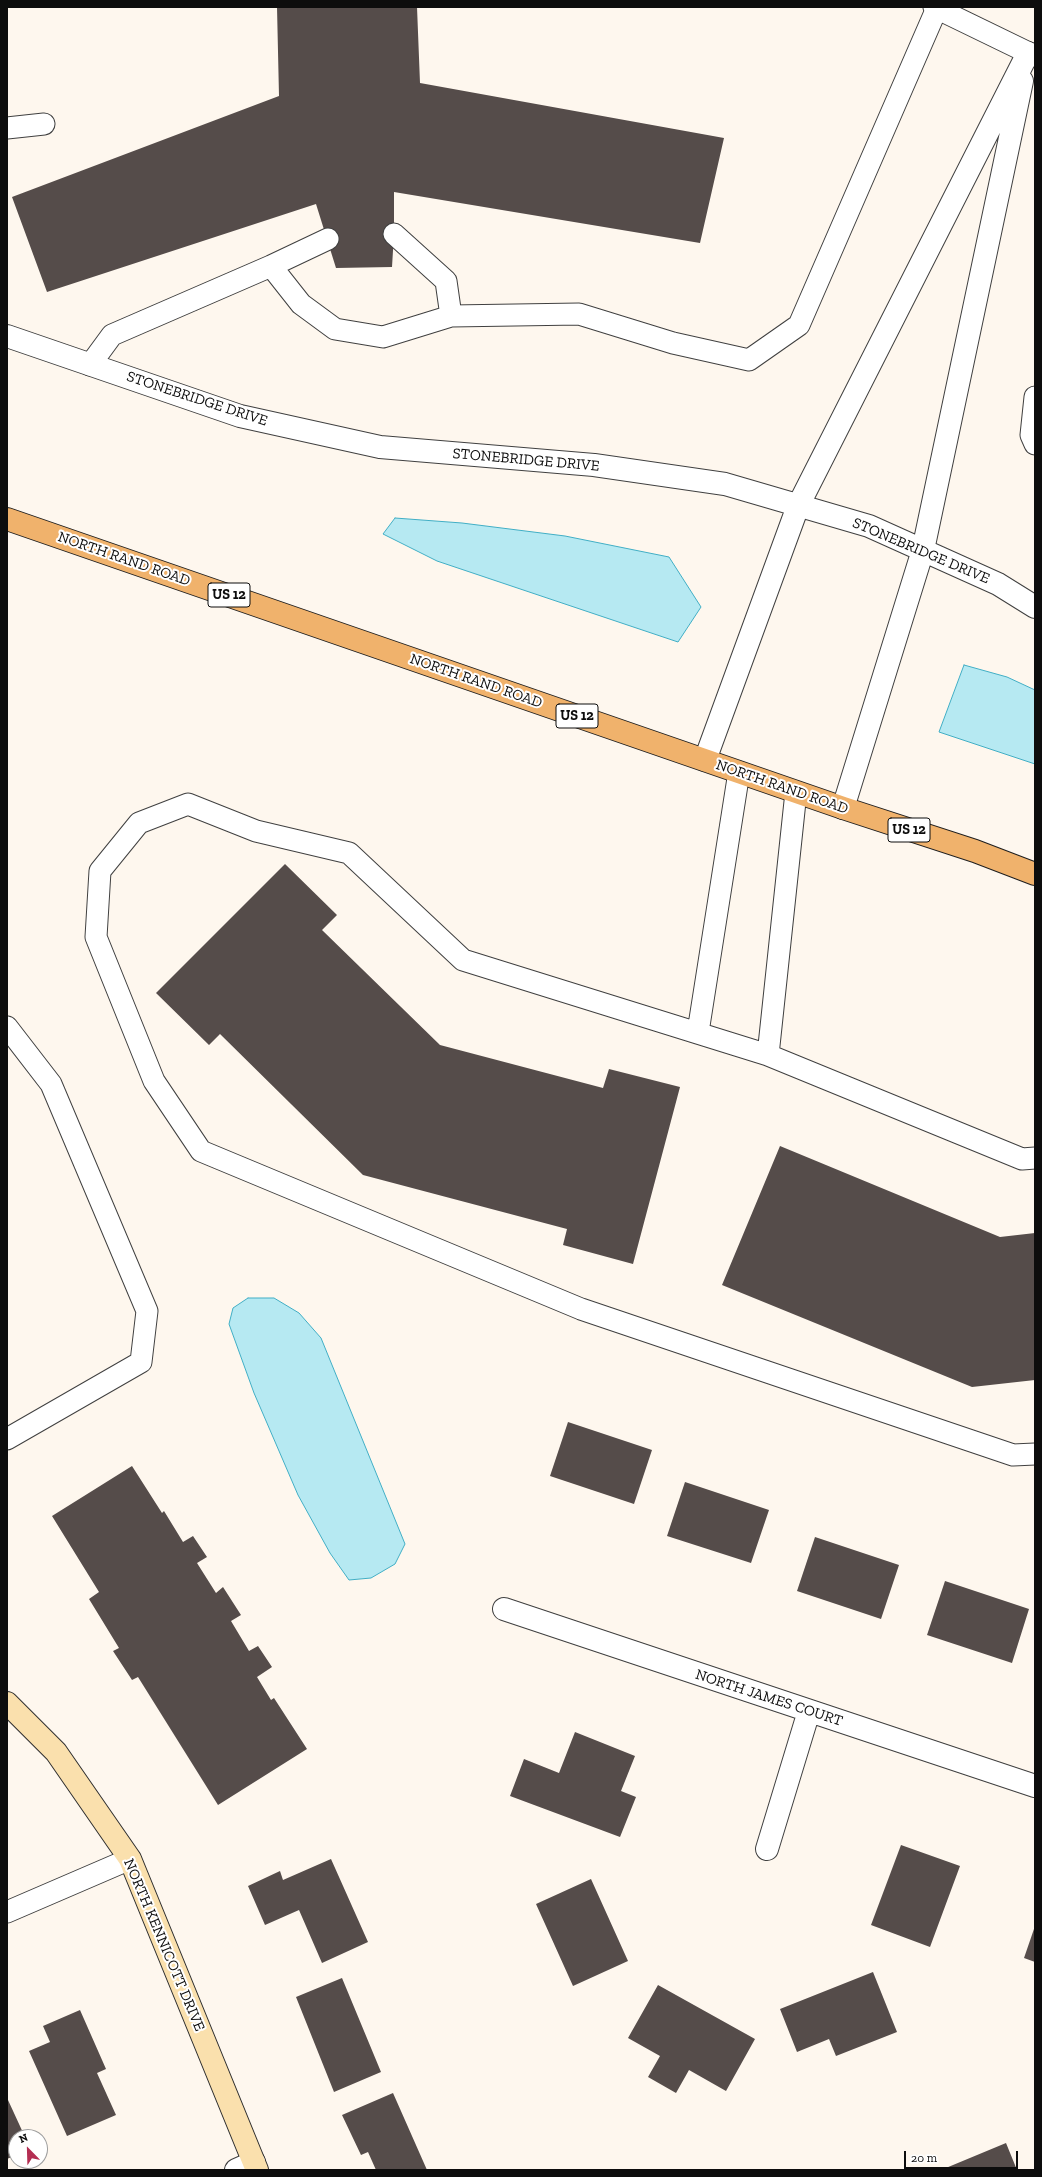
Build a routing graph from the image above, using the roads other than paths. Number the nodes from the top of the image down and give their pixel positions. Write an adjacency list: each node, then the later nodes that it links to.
1 (937, 7): 2 (lane); 8 (lane)
2 (1032, 54): 13 (street); 15 (street)
3 (44, 124): 4 (lane)
4 (7, 128)
5 (394, 234): 8 (lane)
6 (328, 239): 7 (lane)
7 (271, 266): 8 (lane); 10 (lane)
8 (451, 316)
9 (7, 336): 10 (street, STONEBRIDGE DRIVE)
10 (90, 364): 13 (street, STONEBRIDGE DRIVE)
11 (1035, 397): 12 (lane)
12 (1035, 444)
13 (798, 506): 15 (street, STONEBRIDGE DRIVE); 17 (street)
14 (7, 520): 17 (main road, NORTH RAND ROAD / US 12)
15 (923, 550): 16 (street, STONEBRIDGE DRIVE); 20 (street)
16 (1035, 607)
17 (705, 760): 18 (main road, NORTH RAND ROAD / US 12)
18 (739, 772): 19 (main road, NORTH RAND ROAD / US 12); 23 (lane)
19 (796, 792): 20 (main road, NORTH RAND ROAD / US 12); 24 (lane)
20 (843, 808): 21 (main road, NORTH RAND ROAD / US 12)
21 (1035, 874)
22 (7, 1027): 26 (lane)
23 (698, 1032): 24 (lane); 27 (lane)
24 (768, 1055): 25 (lane)
25 (1035, 1158)
26 (7, 1439)
27 (1035, 1454)
28 (504, 1609): 30 (street, NORTH JAMES COURT)
29 (7, 1703): 33 (street, NORTH KENNICOTT DRIVE)
30 (809, 1711): 31 (street, NORTH JAMES COURT); 32 (street)
31 (1035, 1786)
32 (767, 1849)
33 (130, 1859): 34 (lane); 35 (street, NORTH KENNICOTT DRIVE)
34 (7, 1912)
35 (249, 2167)

